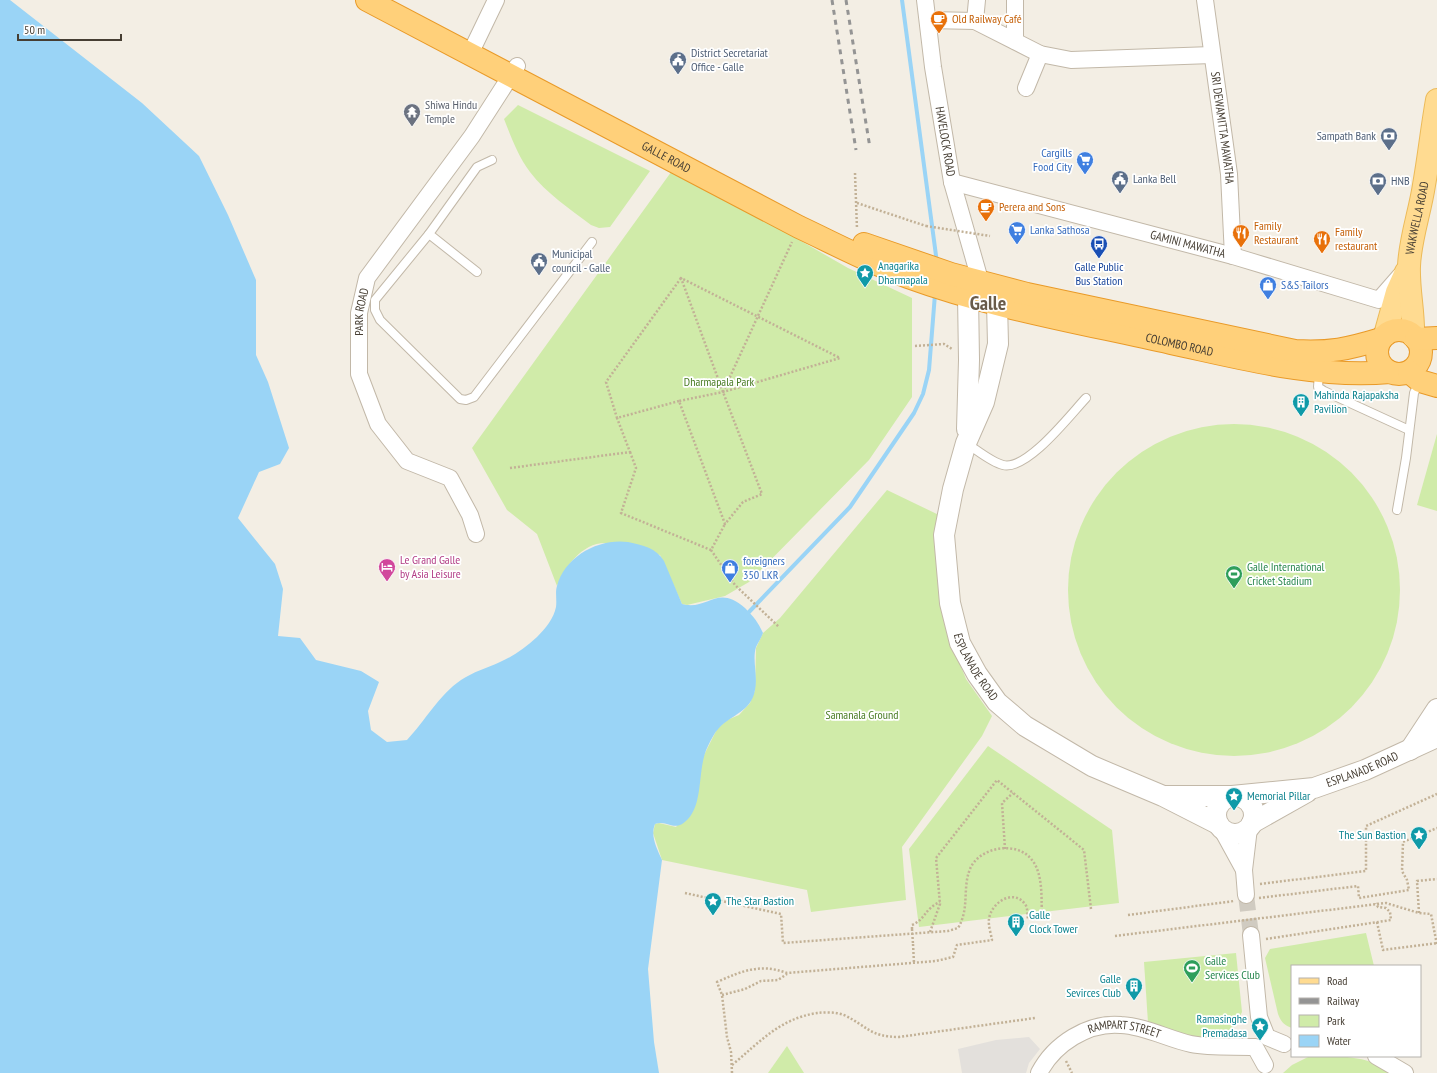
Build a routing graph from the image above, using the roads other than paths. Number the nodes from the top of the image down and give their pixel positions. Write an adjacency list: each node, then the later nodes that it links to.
1 (367, 0): 11 (highway, GALLE ROAD)
2 (395, 0): 11 (highway, GALLE ROAD)
3 (496, 0): 11 (street)
4 (925, 0): 8 (street, HAVELOCK ROAD)
5 (977, 0): 9 (street)
6 (1015, 0): 10 (street)
7 (1205, 0): 13 (street, SRI DEWAMITTA MAWATHA)
8 (929, 20): 9 (street); 18 (street, HAVELOCK ROAD)
9 (975, 21): 10 (street)
10 (1015, 41): 12 (street)
11 (473, 49): 14 (highway, GALLE ROAD)
12 (1040, 54): 13 (street); 15 (street)
13 (1212, 55): 21 (street, SRI DEWAMITTA MAWATHA)
14 (514, 71): 23 (highway, GALLE ROAD); 23 (highway, GALLE ROAD); 35 (street, PARK ROAD)
15 (1026, 88)
16 (1437, 100): 22 (main road, WAKWELLA ROAD)
17 (492, 160): 19 (lane)
18 (952, 182): 21 (street, GAMINI MAWATHA); 25 (street, HAVELOCK ROAD)
19 (429, 234): 20 (lane); 24 (lane)
20 (592, 242)
21 (1233, 256): 22 (street, GAMINI MAWATHA)
22 (1409, 266): 27 (main road, WAKWELLA ROAD); 28 (main road, WAKWELLA ROAD)
23 (911, 269): 25 (highway, GALLE ROAD)
24 (477, 272)
25 (974, 291): 26 (highway, COLOMBO ROAD); 27 (highway, COLOMBO ROAD); 33 (street, ESPLANADE ROAD)
26 (997, 303): 29 (highway, COLOMBO ROAD); 33 (street, ESPLANADE ROAD)
27 (1383, 337): 28 (highway); 30 (highway)
28 (1422, 338): 30 (highway)
29 (1319, 373): 30 (highway, COLOMBO ROAD); 32 (lane)
30 (1414, 378): 32 (lane)
31 (1086, 398): 33 (lane)
32 (1409, 430): 34 (lane)
33 (966, 443): 40 (street, ESPLANADE ROAD)
34 (1396, 510)
35 (476, 534)
36 (1437, 709): 38 (street, ESPLANADE ROAD)
37 (1437, 737): 38 (street, ESPLANADE ROAD)
38 (1410, 750): 39 (street, ESPLANADE ROAD)
39 (1314, 788): 41 (street, ESPLANADE ROAD); 43 (street, ESPLANADE ROAD)
40 (1163, 796): 41 (street, ESPLANADE ROAD); 42 (street, ESPLANADE ROAD)
41 (1232, 796): 42 (street); 43 (street)
42 (1220, 826): 43 (street); 44 (street)
43 (1250, 826): 44 (street)
44 (1244, 870): 45 (street)
45 (1252, 890)
46 (1251, 939): 47 (street)
47 (1261, 1042): 48 (street); 50 (street); 51 (street, RAMPART STREET)
48 (1288, 1044)
49 (1378, 1057): 52 (street)
50 (1265, 1069)
51 (1039, 1073)
52 (1405, 1073)

